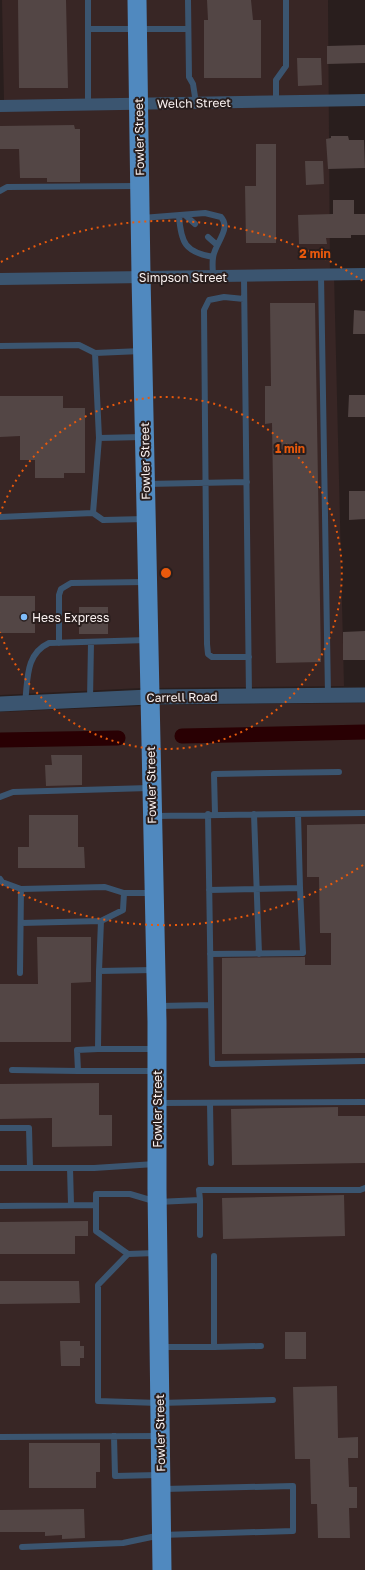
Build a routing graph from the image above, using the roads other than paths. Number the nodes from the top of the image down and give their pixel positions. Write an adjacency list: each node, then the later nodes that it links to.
1 (88, 0): 5 (lane)
2 (137, 0): 6 (main road, Fowler Street)
3 (188, 0): 7 (lane)
4 (286, 0): 9 (lane)
5 (88, 29): 6 (lane); 12 (lane)
6 (138, 29): 7 (lane); 11 (main road, Fowler Street)
7 (188, 30): 10 (lane)
8 (365, 100): 9 (street, Welch Street)
9 (276, 101): 10 (street, Welch Street)
10 (196, 103): 11 (street, Welch Street)
11 (139, 104): 12 (street, Welch Street); 14 (main road, Fowler Street)
12 (88, 105): 13 (street, Welch Street)
13 (0, 106)
14 (140, 186): 15 (lane); 17 (main road, Fowler Street)
15 (0, 191)
16 (182, 216): 17 (lane); 18 (lane); 20 (lane); 21 (lane)
17 (140, 218): 24 (main road, Fowler Street)
18 (195, 224)
19 (208, 238): 20 (lane)
20 (216, 245): 21 (lane)
21 (213, 257): 25 (lane)
22 (365, 274): 23 (street, Simpson Street)
23 (321, 275): 26 (street, Simpson Street); 45 (lane)
24 (141, 276): 25 (street, Simpson Street); 27 (street, Simpson Street); 30 (main road, Fowler Street)
25 (214, 277): 26 (street, Simpson Street)
26 (244, 277): 28 (lane)
27 (0, 279)
28 (244, 299): 34 (lane); 35 (lane)
29 (0, 346): 31 (lane)
30 (142, 351): 31 (lane); 32 (main road, Fowler Street)
31 (95, 353): 33 (lane)
32 (144, 437): 33 (lane); 36 (main road, Fowler Street)
33 (100, 438): 37 (lane)
34 (247, 482): 35 (lane); 44 (lane)
35 (206, 483): 36 (lane); 44 (lane)
36 (145, 484): 39 (main road, Fowler Street)
37 (93, 513): 38 (lane); 39 (lane)
38 (0, 517)
39 (146, 519): 40 (main road, Fowler Street)
40 (147, 582): 41 (main road, Fowler Street); 43 (lane)
41 (148, 640): 42 (lane); 48 (main road, Fowler Street)
42 (91, 642): 43 (lane); 49 (lane)
43 (59, 643): 50 (lane)
44 (249, 657): 47 (lane)
45 (328, 695): 46 (street, Carrell Road); 47 (street, Carrell Road)
46 (365, 695)
47 (249, 696): 48 (street, Carrell Road)
48 (150, 697): 49 (street, Carrell Road); 53 (main road, Fowler Street)
49 (90, 700): 50 (street, Carrell Road)
50 (25, 703): 51 (street, Carrell Road)
51 (0, 704)
52 (339, 772): 56 (lane)
53 (151, 788): 54 (lane); 59 (main road, Fowler Street)
54 (0, 797)
55 (365, 813): 58 (lane)
56 (211, 814): 57 (lane); 59 (lane); 64 (lane)
57 (254, 814): 58 (lane); 63 (lane)
58 (298, 814): 61 (lane)
59 (152, 816): 66 (main road, Fowler Street)
60 (0, 879): 62 (lane)
61 (300, 888): 63 (lane); 70 (lane)
62 (21, 889): 65 (lane); 68 (lane)
63 (257, 889): 64 (lane); 70 (lane)
64 (209, 890): 69 (lane)
65 (124, 894): 66 (lane); 67 (lane)
66 (154, 894): 72 (main road, Fowler Street)
67 (101, 921): 68 (lane); 71 (lane)
68 (21, 923): 73 (lane)
69 (210, 954): 70 (lane); 74 (lane)
70 (259, 954)
71 (99, 970): 72 (lane); 77 (lane)
72 (156, 970): 75 (main road, Fowler Street)
73 (20, 973)
74 (211, 1005): 75 (lane); 78 (lane)
75 (156, 1006): 76 (main road, Fowler Street)
76 (156, 1048): 77 (lane); 81 (main road, Fowler Street)
77 (98, 1049): 80 (lane)
78 (365, 1061)
79 (12, 1070): 80 (lane)
80 (78, 1071): 81 (lane)
81 (157, 1071): 83 (main road, Fowler Street)
82 (365, 1102): 84 (lane)
83 (157, 1103): 84 (lane); 87 (main road, Fowler Street)
84 (210, 1103): 86 (lane)
85 (0, 1128): 89 (lane)
86 (211, 1163)
87 (157, 1164): 90 (lane); 93 (main road, Fowler Street)
88 (0, 1168): 89 (lane)
89 (30, 1168): 90 (lane)
90 (70, 1168): 94 (lane)
91 (365, 1188): 92 (lane)
92 (200, 1200): 93 (lane); 97 (lane)
93 (157, 1202): 95 (lane); 98 (main road, Fowler Street)
94 (71, 1204): 95 (lane); 96 (lane)
95 (96, 1205): 99 (lane)
96 (0, 1206)
97 (200, 1235)
98 (158, 1253): 99 (lane); 103 (main road, Fowler Street)
99 (128, 1254): 105 (lane)
100 (214, 1256): 101 (lane)
101 (214, 1346): 102 (lane); 103 (lane)
102 (261, 1346)
103 (159, 1347): 105 (main road, Fowler Street)
104 (273, 1400): 105 (lane)
105 (159, 1403): 107 (main road, Fowler Street)
106 (114, 1436): 107 (lane); 108 (lane); 109 (lane)
107 (160, 1436): 109 (main road, Fowler Street)
108 (0, 1437)
109 (160, 1482): 110 (main road, Fowler Street); 110 (lane)
110 (161, 1535): 111 (lane); 112 (main road, Fowler Street)
111 (22, 1547)
112 (162, 1570)

